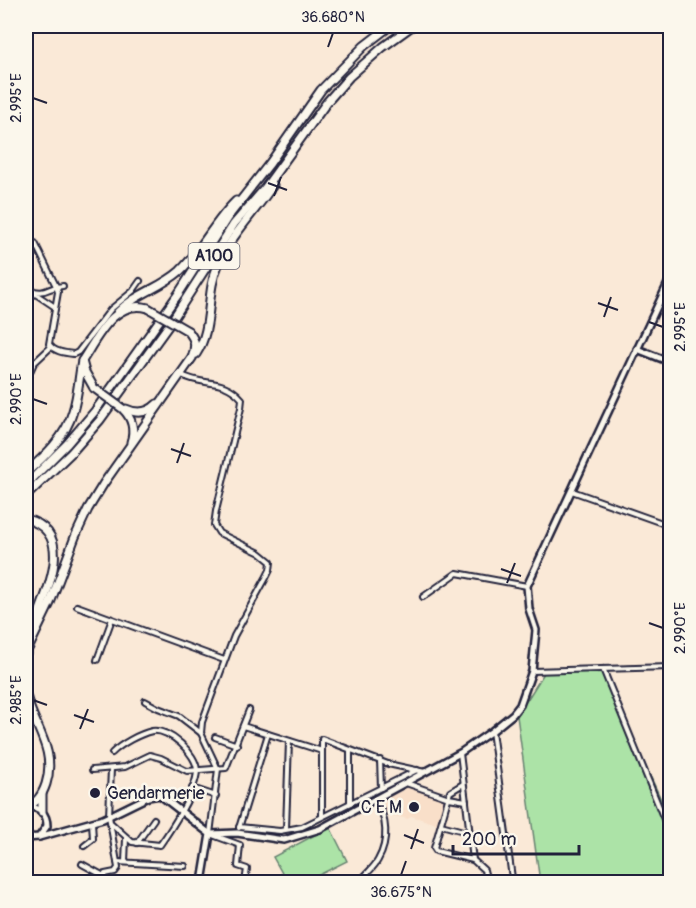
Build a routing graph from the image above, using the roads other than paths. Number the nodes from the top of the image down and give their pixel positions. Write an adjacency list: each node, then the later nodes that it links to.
1 (390, 26): 4 (highway, A100 / A100)
2 (412, 26): 3 (highway, A100 / A100)
3 (287, 158): 16 (highway); 27 (highway, A100 / A100)
4 (259, 178): 12 (highway); 25 (highway, A100 / A100)
5 (26, 242): 8 (street)
6 (670, 279): 14 (main road)
7 (140, 281): 15 (street)
8 (56, 286): 9 (street); 10 (street); 11 (street)
9 (63, 286)
10 (27, 289): 11 (street)
11 (55, 307): 13 (street)
12 (118, 312): 16 (highway, bridge); 17 (highway)
13 (51, 347): 15 (street); 20 (street)
14 (637, 349): 18 (main road); 26 (main road)
15 (74, 354): 17 (street)
16 (192, 358): 19 (highway)
17 (82, 361): 22 (highway, bridge); 24 (highway)
18 (670, 362)
19 (181, 374): 21 (highway); 36 (street)
20 (26, 381)
21 (167, 393): 22 (highway); 23 (highway)
22 (123, 409): 23 (highway)
23 (118, 464): 34 (highway)
24 (26, 473)
25 (26, 485)
26 (571, 491): 29 (street); 30 (main road)
27 (26, 496)
28 (26, 519): 34 (highway)
29 (670, 528)
30 (527, 586): 31 (street); 39 (main road)
31 (423, 597)
32 (77, 606): 33 (street)
33 (112, 619): 35 (street); 36 (street)
34 (26, 651)
35 (97, 660)
36 (224, 660): 45 (street)
37 (670, 667): 38 (street)
38 (603, 669): 39 (street); 85 (street)
39 (532, 671): 44 (main road)
40 (26, 695): 65 (highway)
41 (145, 701): 45 (street)
42 (249, 710): 43 (street)
43 (243, 726): 46 (street); 49 (street)
44 (492, 731): 53 (main road); 97 (street)
45 (201, 732): 56 (street)
46 (268, 734): 48 (street); 82 (street)
47 (215, 737): 49 (street)
48 (289, 741): 50 (street); 80 (street)
49 (237, 745): 56 (street)
50 (322, 751): 51 (street); 75 (street)
51 (350, 751): 54 (street); 70 (street)
52 (112, 753): 58 (street)
53 (460, 753): 60 (main road); 62 (street)
54 (380, 760): 59 (street); 64 (street)
55 (111, 769): 57 (street); 58 (street); 74 (street)
56 (218, 769): 58 (street); 66 (street)
57 (92, 770)
58 (197, 770): 63 (street)
59 (417, 770): 60 (street); 64 (street)
60 (426, 772): 61 (main road)
61 (406, 783): 67 (street); 68 (main road)
62 (464, 784): 67 (street); 69 (street)
63 (192, 788): 66 (street); 72 (street)
64 (381, 788): 70 (street)
65 (42, 794): 71 (highway); 73 (highway)
66 (216, 796): 84 (street)
67 (449, 798): 69 (street); 79 (street)
68 (376, 800): 82 (main road); 101 (street)
69 (466, 801): 83 (street)
70 (350, 802): 75 (street)
71 (26, 808): 73 (main road)
72 (181, 811): 74 (main road); 84 (main road); 89 (street)
73 (44, 814): 81 (main road); 86 (main road)
74 (110, 816): 77 (main road); 78 (street)
75 (322, 816): 80 (street)
76 (154, 819): 89 (street)
77 (92, 822): 81 (main road); 90 (street)
78 (111, 823): 87 (street); 92 (street)
79 (441, 825): 83 (street); 91 (street)
80 (286, 829): 82 (street)
81 (60, 830): 86 (main road)
82 (238, 830): 84 (main road)
83 (471, 833): 91 (street)
84 (210, 834): 99 (main road); 100 (street)
85 (670, 834)
86 (39, 837): 88 (main road)
87 (126, 837): 89 (street); 93 (street)
88 (26, 838)
89 (137, 843)
90 (84, 846)
91 (473, 860): 102 (street)
92 (117, 862): 93 (street); 96 (street)
93 (125, 862): 95 (street)
94 (82, 864): 96 (street)
95 (185, 866)
96 (105, 876): 98 (street)
97 (512, 878)
98 (106, 882)
99 (202, 882)
100 (245, 882)
101 (360, 882)
102 (487, 882)

